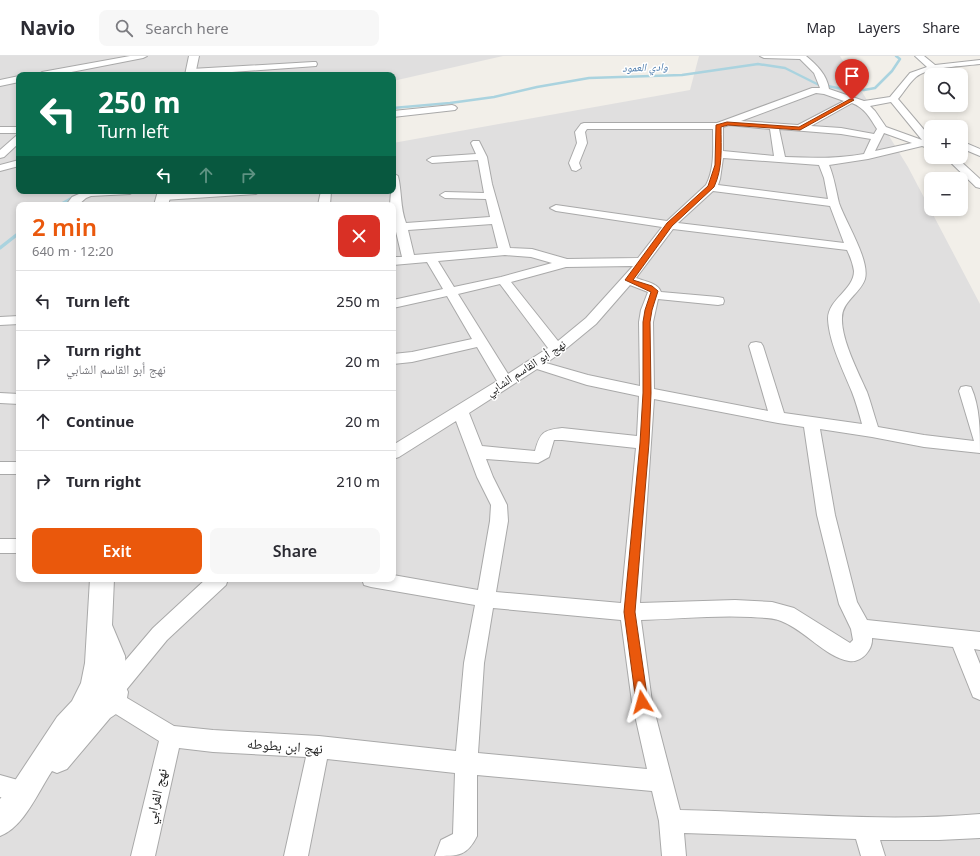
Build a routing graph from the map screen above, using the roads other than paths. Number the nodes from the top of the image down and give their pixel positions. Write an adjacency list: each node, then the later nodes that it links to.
1 (143, 56): 6 (street)
2 (194, 56): 13 (street)
3 (764, 56): 4 (street)
4 (802, 56): 17 (street)
5 (919, 56): 9 (street)
6 (99, 60): 11 (street); 12 (street)
7 (978, 63): 9 (street)
8 (313, 64): 14 (street)
9 (933, 68)
10 (924, 70): 19 (street)
11 (53, 72)
12 (97, 72)
13 (190, 72)
14 (204, 72)
15 (16, 80): 16 (street); 18 (street)
16 (0, 83)
17 (825, 87): 20 (street); 24 (street)
18 (0, 93)
19 (893, 99): 21 (street); 30 (street)
20 (852, 100): 21 (street); 26 (street)
21 (863, 104): 29 (street)
22 (452, 108): 23 (street)
23 (396, 114)
24 (723, 124): 25 (street); 37 (street); 47 (street)
25 (774, 127): 26 (street); 42 (street)
26 (800, 128): 29 (street)
27 (0, 130): 28 (street)
28 (16, 130)
29 (879, 133): 32 (street); 39 (street)
30 (924, 137)
31 (16, 141): 38 (street)
32 (924, 142)
33 (476, 143): 40 (street)
34 (924, 144): 39 (street)
35 (968, 147): 36 (street)
36 (980, 153)
37 (718, 154): 42 (street); 49 (street)
38 (0, 155)
39 (868, 156): 43 (street)
40 (482, 157): 41 (street); 53 (street)
41 (432, 160)
42 (780, 160): 43 (street)
43 (823, 162): 56 (street)
44 (16, 164): 46 (street)
45 (958, 164): 48 (street)
46 (0, 168)
47 (576, 168)
48 (980, 185)
49 (711, 187): 56 (street); 60 (street, نهج أبو القاسم الشابي)
50 (85, 194): 55 (street)
51 (256, 195): 54 (street)
52 (445, 195): 53 (street)
53 (491, 196): 59 (street)
54 (163, 198)
55 (74, 202)
56 (834, 203): 62 (street)
57 (556, 208): 60 (street)
58 (396, 212): 61 (street)
59 (497, 220): 61 (street); 63 (street)
60 (670, 225): 62 (street); 67 (street, نهج أبو القاسم الشابي)
61 (402, 228): 65 (street)
62 (851, 247): 90 (street)
63 (506, 251): 64 (street); 68 (street)
64 (430, 257): 65 (street); 71 (street)
65 (409, 259): 66 (street)
66 (396, 261)
67 (641, 262): 68 (street); 70 (street, نهج أبو القاسم الشابي)
68 (566, 263): 69 (street)
69 (503, 280): 71 (street); 79 (street)
70 (628, 280): 72 (street); 79 (street, نهج أبو القاسم الشابي)
71 (451, 292): 74 (street); 77 (street)
72 (654, 295): 73 (street); 84 (street)
73 (718, 301)
74 (396, 303)
75 (16, 319): 76 (street)
76 (0, 321)
77 (480, 342): 80 (street); 82 (street)
78 (756, 346): 88 (street)
79 (557, 349): 81 (street, نهج أبو القاسم الشابي)
80 (396, 359)
81 (535, 364): 82 (street, نهج أبو القاسم الشابي); 84 (street)
82 (505, 382): 87 (street, نهج أبو القاسم الشابي)
83 (966, 391): 91 (street)
84 (647, 393): 88 (street); 92 (street)
85 (0, 398): 86 (street)
86 (16, 399)
87 (460, 410): 94 (street, نهج أبو القاسم الشابي); 95 (street)
88 (778, 418): 89 (street)
89 (811, 422): 90 (street); 105 (street)
90 (872, 431): 93 (street)
91 (980, 438)
92 (644, 443): 95 (street); 104 (street)
93 (980, 448)
94 (396, 451)
95 (477, 452): 103 (street)
96 (0, 468): 97 (street)
97 (16, 468)
98 (0, 546): 99 (street)
99 (16, 546)
100 (102, 582): 109 (street)
101 (216, 582): 109 (street)
102 (388, 582): 103 (street)
103 (485, 599): 104 (street); 112 (street)
104 (630, 612): 105 (street); 113 (street)
105 (861, 628): 106 (street)
106 (960, 640): 107 (street); 108 (street)
107 (980, 641)
108 (980, 690)
109 (103, 696): 110 (street, نهج ابن بطوطه); 114 (street)
110 (171, 736): 111 (street, نهج ابن بطوطه); 119 (street, نهج الفرابي)
111 (319, 747): 112 (street, نهج ابن بطوطه); 120 (street)
112 (466, 763): 113 (street, نهج ابن بطوطه); 121 (street)
113 (661, 781): 115 (street)
114 (18, 787): 116 (street)
115 (671, 821): 118 (street); 122 (street)
116 (0, 822)
117 (980, 826): 118 (street)
118 (865, 828): 123 (street)
119 (143, 856)
120 (296, 856)
121 (447, 856)
122 (674, 856)
123 (873, 856)

